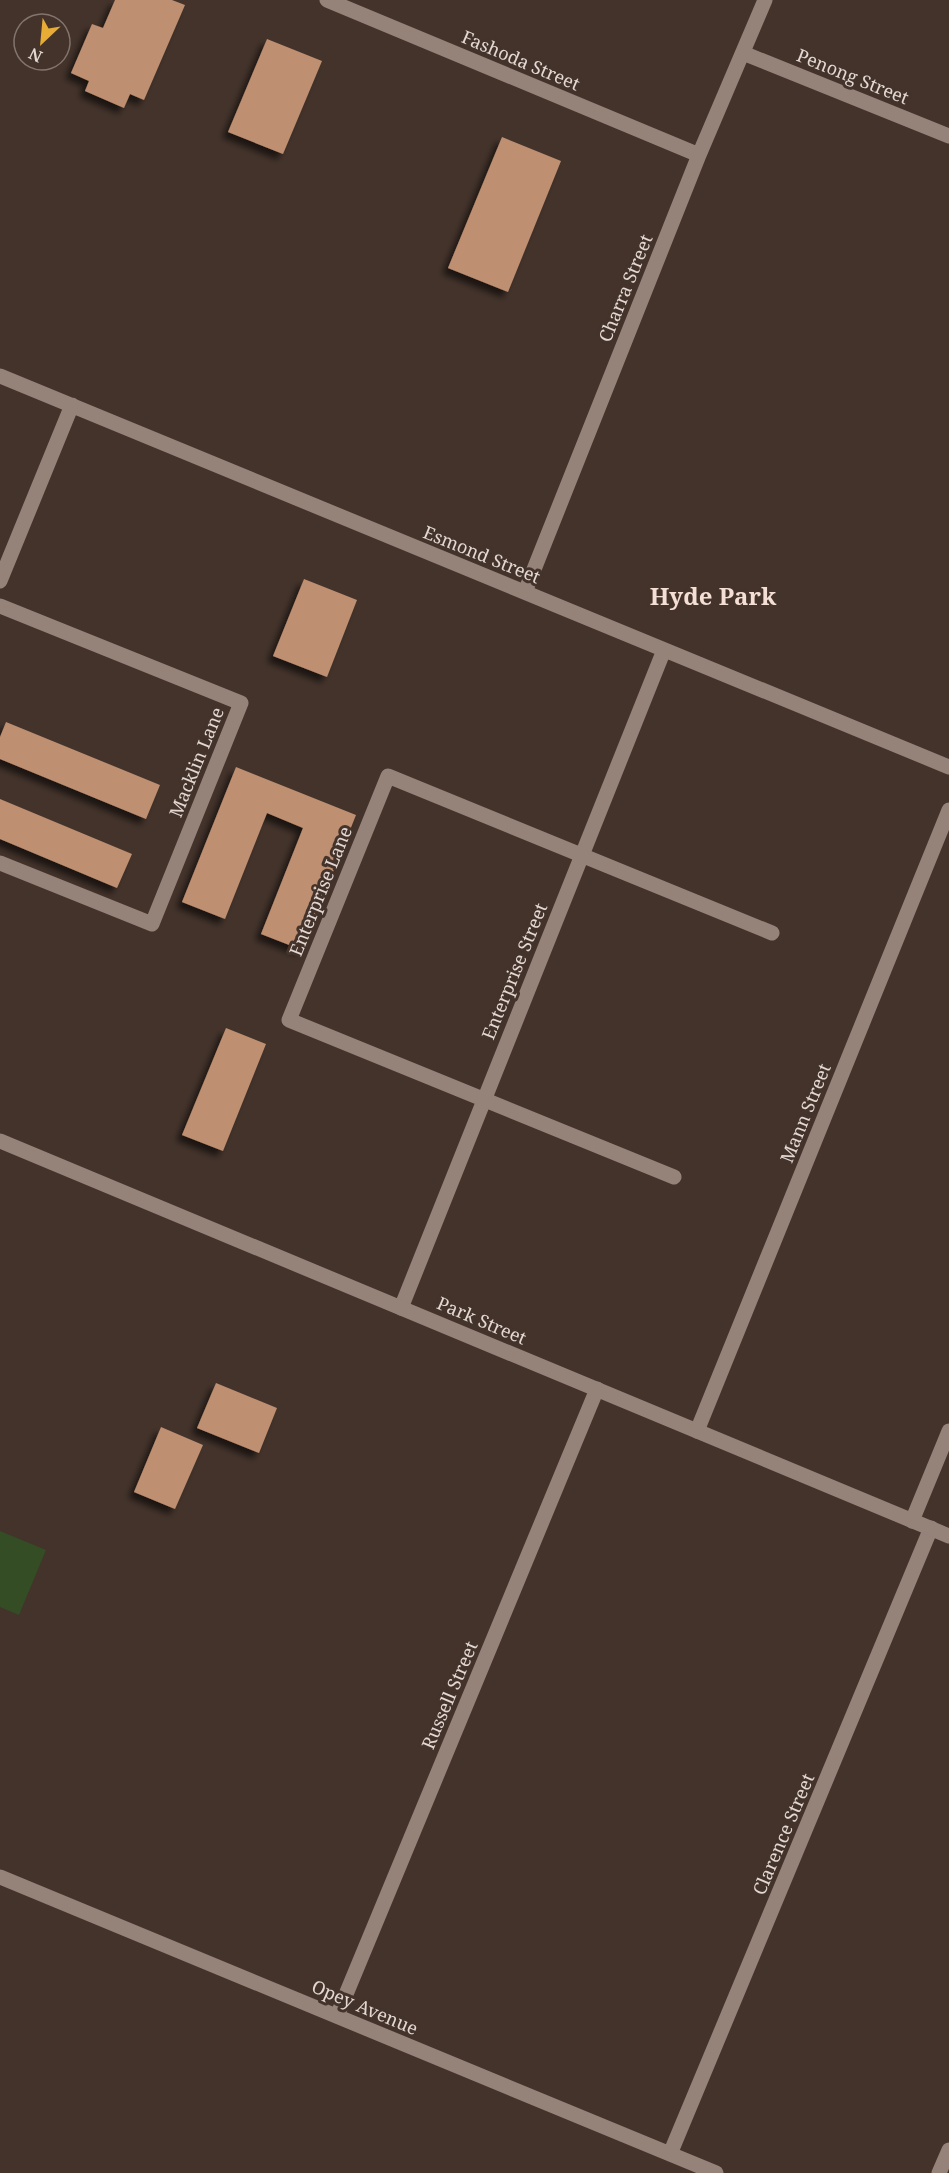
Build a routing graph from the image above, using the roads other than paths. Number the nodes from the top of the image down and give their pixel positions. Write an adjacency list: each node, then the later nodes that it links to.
1 (327, 0): 5 (street, Fashoda Street)
2 (765, 0): 3 (street, Charra Street)
3 (743, 53): 4 (street, Penong Street); 5 (street, Charra Street)
4 (949, 136)
5 (699, 155): 9 (street, Charra Street)
6 (0, 376): 7 (street, Esmond Street)
7 (72, 405): 8 (street); 9 (street, Esmond Street)
8 (0, 581)
9 (525, 592): 11 (street, Esmond Street)
10 (0, 606): 15 (street, Macklin Lane)
11 (664, 650): 12 (street, Esmond Street); 14 (street, Enterprise Street)
12 (949, 767)
13 (949, 810): 22 (street, Mann Street)
14 (581, 855): 16 (street, Enterprise Lane); 17 (street, Enterprise Street); 17 (street, Enterprise Lane)
15 (0, 863)
16 (772, 933)
17 (484, 1099): 19 (street, Enterprise Lane); 20 (street, Enterprise Street)
18 (0, 1141): 20 (street, Park Street)
19 (674, 1177)
20 (401, 1308): 21 (street, Park Street)
21 (597, 1389): 22 (street, Park Street); 28 (street, Russell Street)
22 (697, 1431): 24 (street, Park Street)
23 (949, 1431): 24 (street)
24 (912, 1521): 25 (street, Park Street)
25 (931, 1528): 26 (street, Park Street); 30 (street, Clarence Street)
26 (949, 1536)
27 (0, 1877): 28 (street, Opey Avenue)
28 (336, 2016): 30 (street, Opey Avenue)
29 (949, 2150): 32 (street)
30 (670, 2154): 31 (street, Opey Avenue)
31 (716, 2173)
32 (939, 2173)

